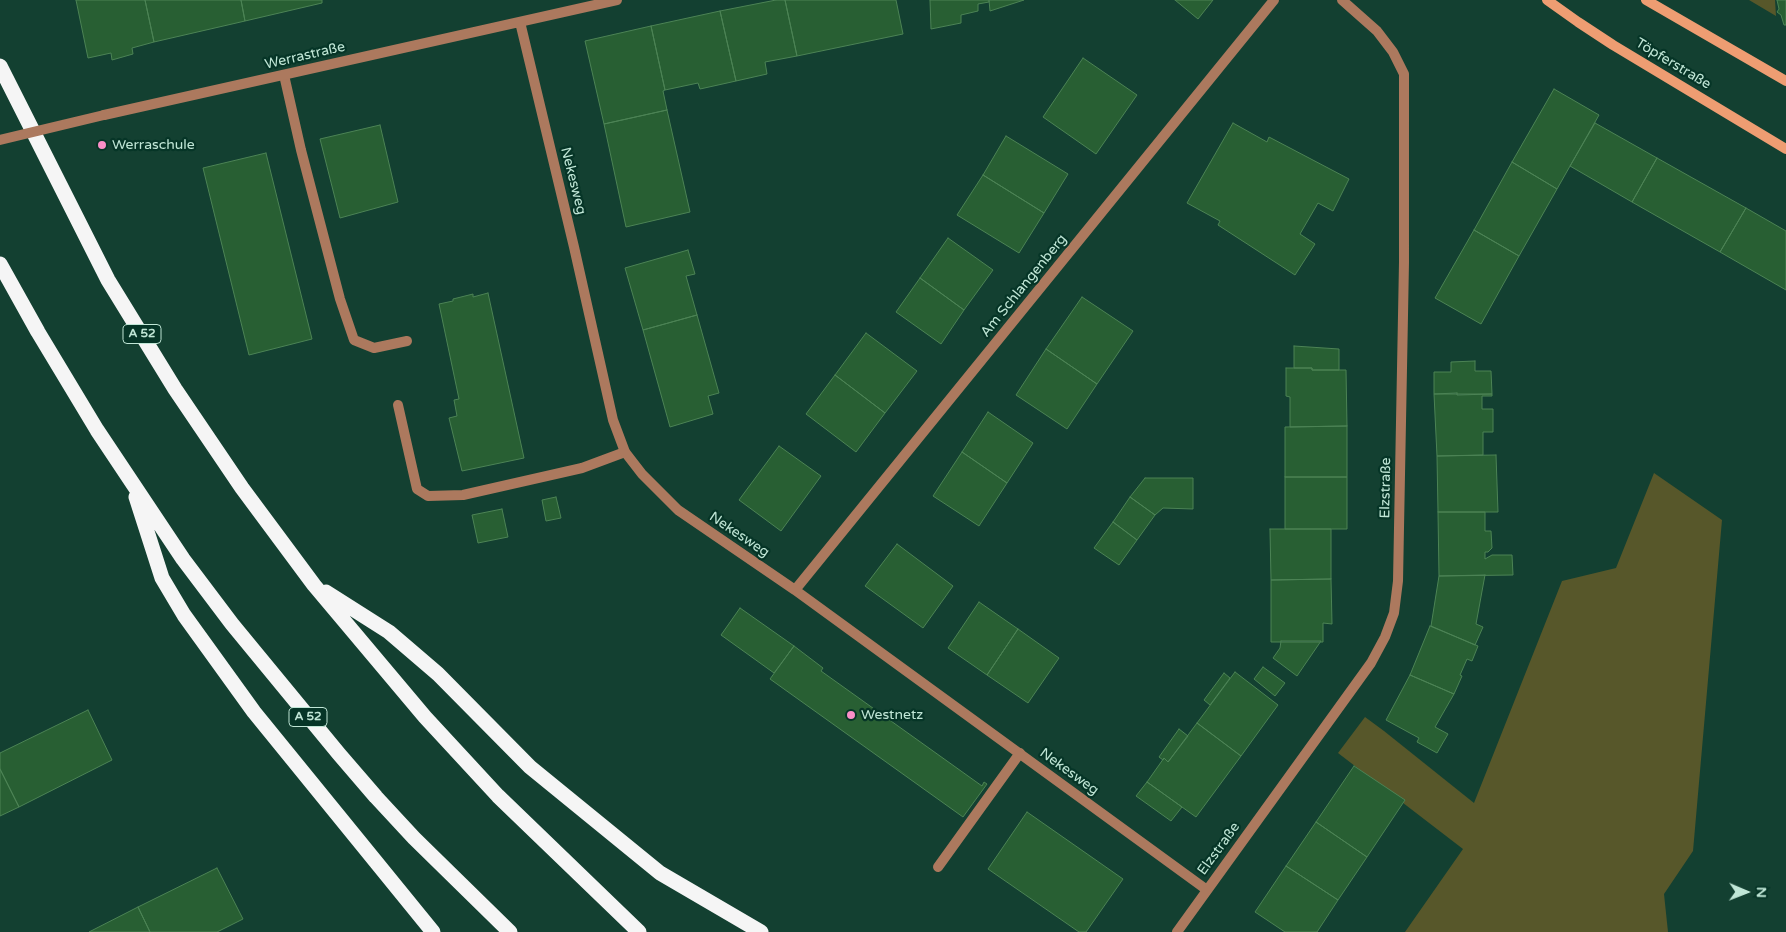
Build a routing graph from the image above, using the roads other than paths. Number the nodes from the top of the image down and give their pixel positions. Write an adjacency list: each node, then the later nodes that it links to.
1 (617, 0): 6 (street, Werrastraße)
2 (1274, 0): 18 (street, Am Schlangenberg)
3 (1342, 0): 21 (street, Elzstraße)
4 (1547, 0): 11 (main road, Töpferstraße)
5 (1646, 0): 9 (main road)
6 (520, 22): 8 (street, Werrastraße); 15 (street, Nekesweg)
7 (0, 66): 17 (highway, A 52)
8 (284, 75): 10 (street, Werrastraße, bridge); 13 (street)
9 (1786, 81)
10 (0, 140)
11 (1786, 149)
12 (0, 264): 16 (highway, A 52)
13 (407, 341)
14 (398, 405): 15 (street)
15 (625, 452): 18 (street, Nekesweg)
16 (131, 481): 22 (highway); 23 (highway, A 52)
17 (314, 585): 24 (highway, A 52); 25 (highway)
18 (795, 590): 19 (street, Nekesweg)
19 (1020, 754): 20 (street); 21 (street, Nekesweg)
20 (938, 867)
21 (1207, 890): 26 (street, Elzstraße)
22 (434, 932)
23 (510, 932)
24 (639, 932)
25 (761, 932)
26 (1177, 932)

